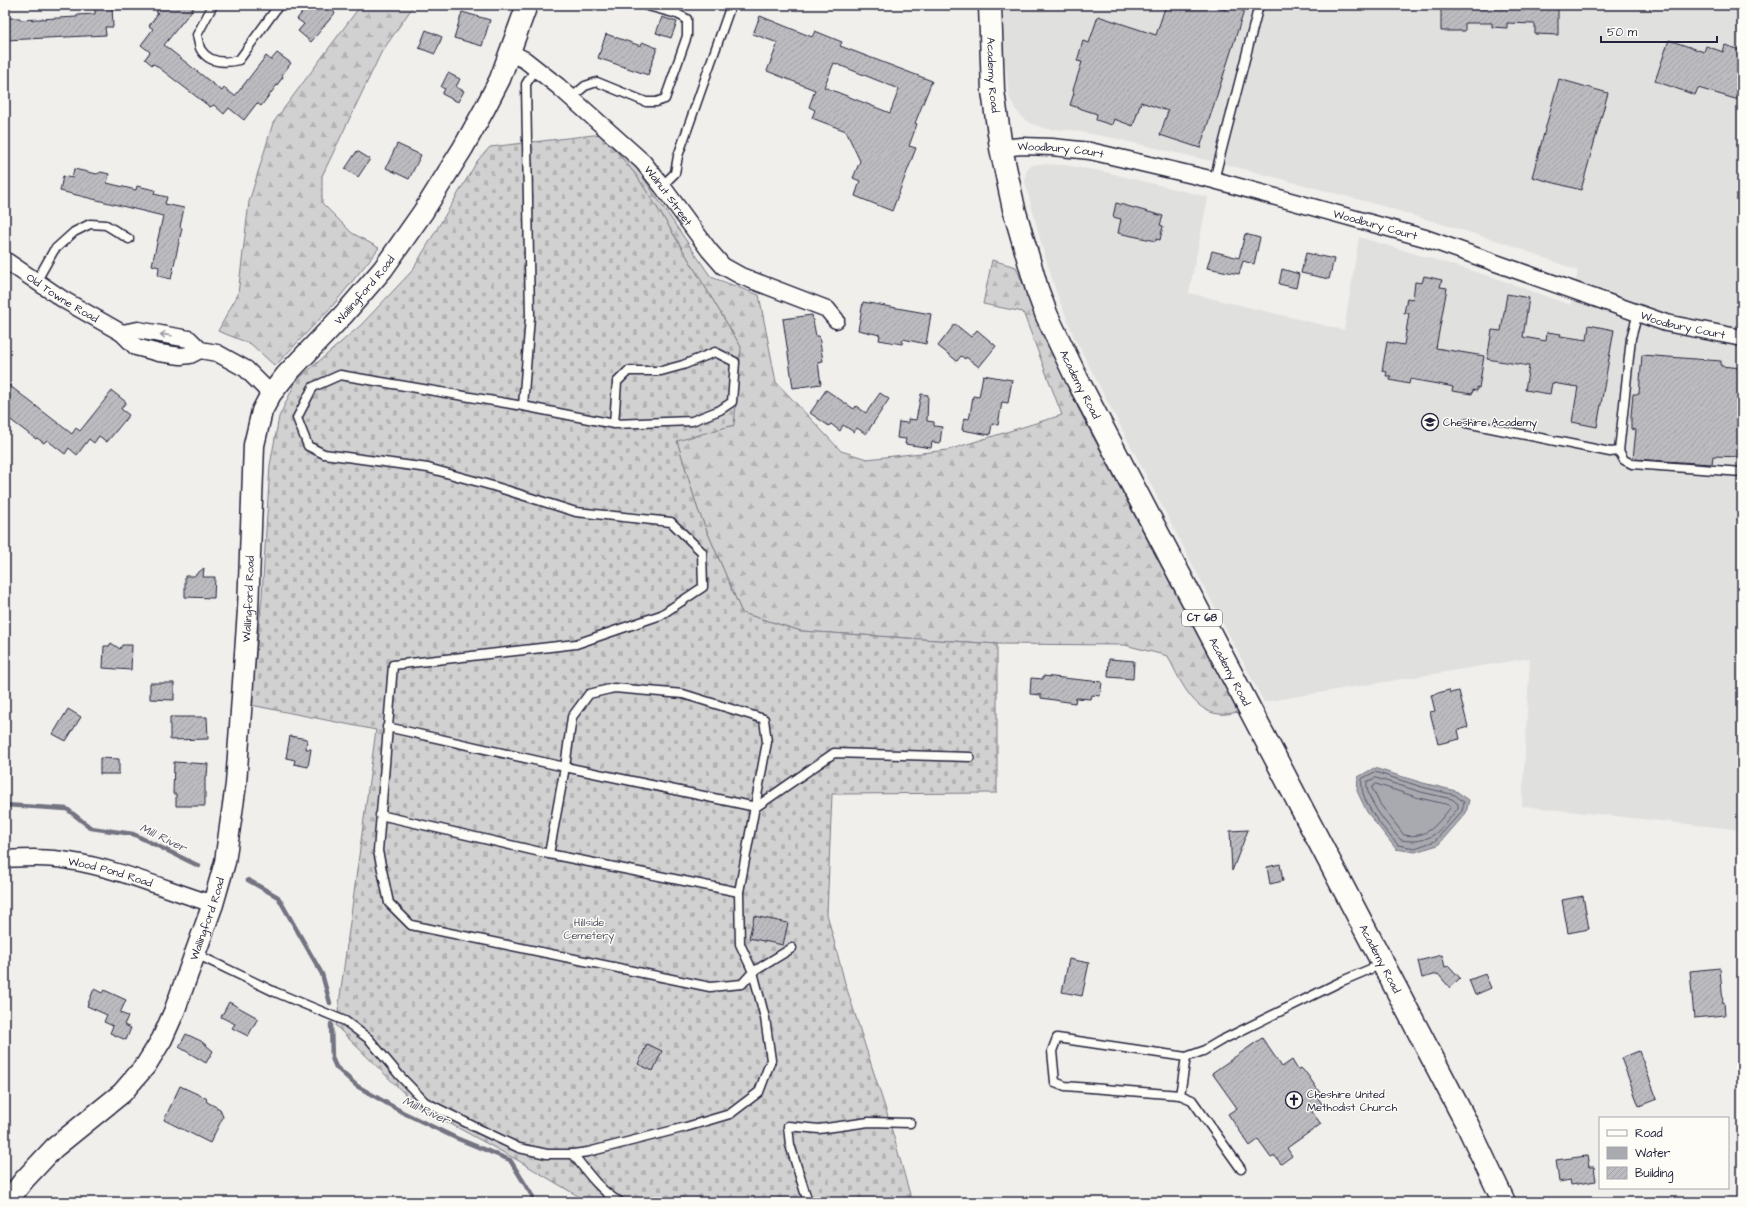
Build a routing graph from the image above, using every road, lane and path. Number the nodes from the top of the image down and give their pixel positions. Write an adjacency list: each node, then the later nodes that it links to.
1 (213, 5): 2 (lane)
2 (279, 5)
3 (527, 5): 9 (street, Wallingford Road)
4 (644, 5): 11 (lane)
5 (731, 5): 14 (lane)
6 (982, 5): 7 (street)
7 (990, 5): 12 (main road, Academy Road / CT 68)
8 (1259, 5): 13 (lane)
9 (509, 52): 10 (street, Walnut Street); 21 (street, Wallingford Road)
10 (536, 68): 11 (street, Walnut Street); 22 (lane)
11 (572, 98): 14 (street, Walnut Street)
12 (1001, 148): 13 (street, Woodbury Court); 38 (main road, Academy Road / CT 68)
13 (1214, 180): 18 (street, Woodbury Court)
14 (662, 186): 19 (street, Walnut Street)
15 (129, 239): 17 (lane)
16 (5, 260): 17 (street, Old Towne Road)
17 (36, 282): 21 (street, Old Towne Road)
18 (1638, 313): 20 (street, Woodbury Court); 25 (lane)
19 (836, 320)
20 (1742, 338)
21 (271, 394): 35 (street, Wallingford Road)
22 (522, 406): 24 (lane); 27 (lane)
23 (1466, 423): 25 (lane)
24 (614, 424): 24 (lane)
25 (1619, 451): 26 (lane)
26 (1742, 472)
27 (387, 727): 29 (lane); 31 (lane)
28 (970, 758): 30 (lane)
29 (565, 767): 30 (lane); 30 (lane); 32 (lane)
30 (756, 807): 34 (lane)
31 (380, 815): 32 (lane); 39 (lane)
32 (549, 854): 34 (lane)
33 (5, 859): 35 (street, Wood Pond Road)
34 (738, 892): 39 (lane)
35 (213, 904): 37 (street, Wallingford Road)
36 (792, 948): 39 (lane)
37 (196, 954): 43 (lane); 45 (street, Wallingford Road)
38 (1383, 964): 40 (lane); 48 (main road, Academy Road / CT 68)
39 (754, 972): 43 (lane)
40 (1186, 1057): 41 (lane); 41 (lane)
41 (1180, 1096): 44 (lane)
42 (910, 1123): 47 (lane)
43 (573, 1154): 46 (lane)
44 (1241, 1169)
45 (7, 1202)
46 (620, 1202)
47 (808, 1202)
48 (1504, 1202)

